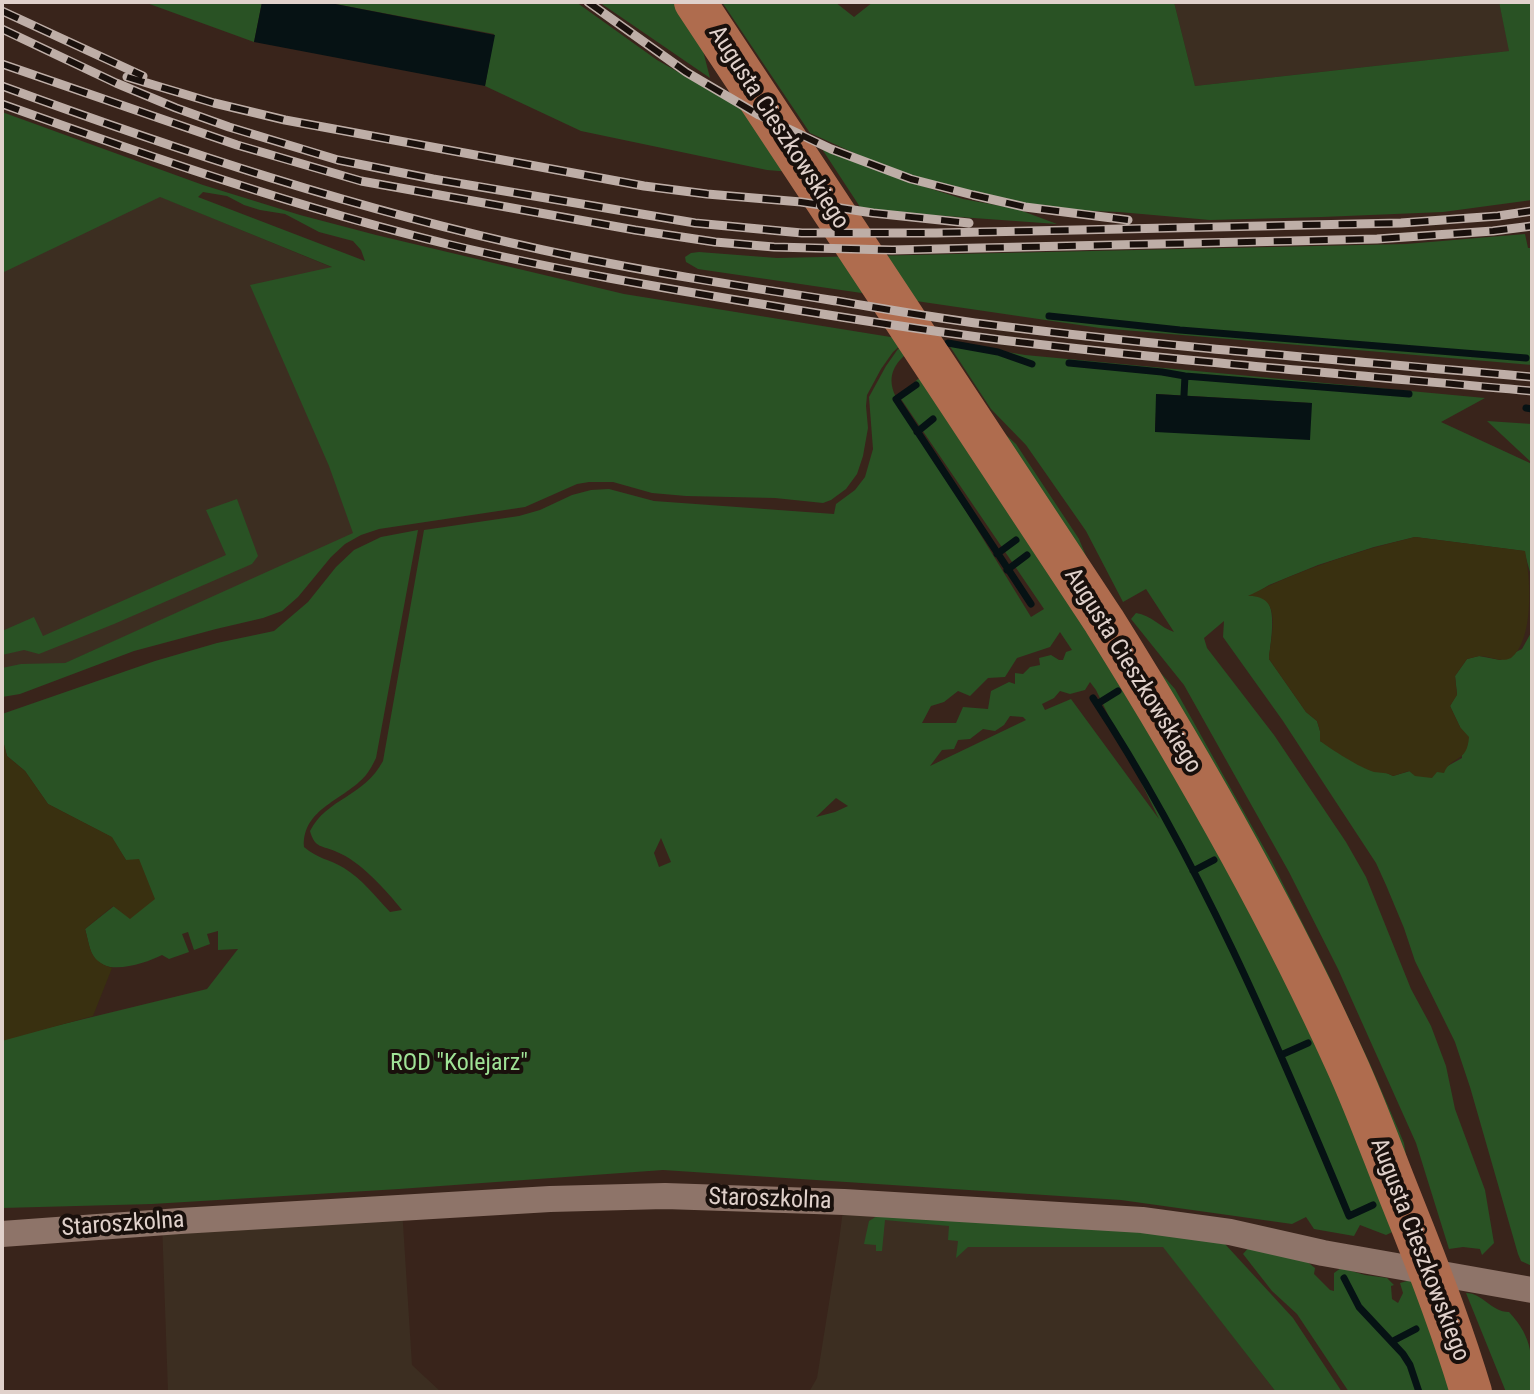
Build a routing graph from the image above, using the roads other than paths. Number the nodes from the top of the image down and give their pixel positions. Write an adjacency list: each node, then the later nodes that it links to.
1 (705, 17): 4 (main road, Augusta Cieszkowskiego)
2 (2, 1234): 3 (street, Staroszkolna)
3 (1532, 1290)
4 (1471, 1392)

